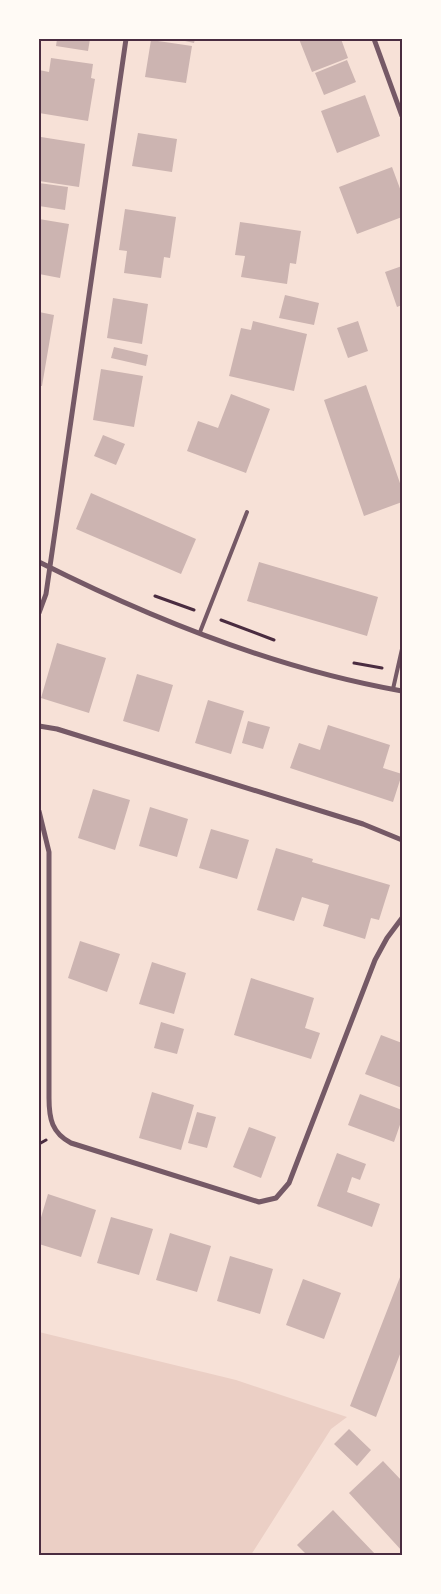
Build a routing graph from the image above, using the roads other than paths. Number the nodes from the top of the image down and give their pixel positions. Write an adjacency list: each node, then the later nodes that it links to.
1 (126, 39): 6 (street)
2 (374, 39): 3 (street)
3 (402, 116)
4 (246, 512): 8 (lane)
5 (39, 562): 6 (street)
6 (50, 568): 7 (street); 8 (street)
7 (39, 613)
8 (200, 632): 10 (street)
9 (402, 649): 10 (lane)
10 (392, 689): 11 (street)
11 (402, 691)
12 (39, 726): 14 (street)
13 (39, 811): 15 (street)
14 (402, 840)
15 (402, 918)

